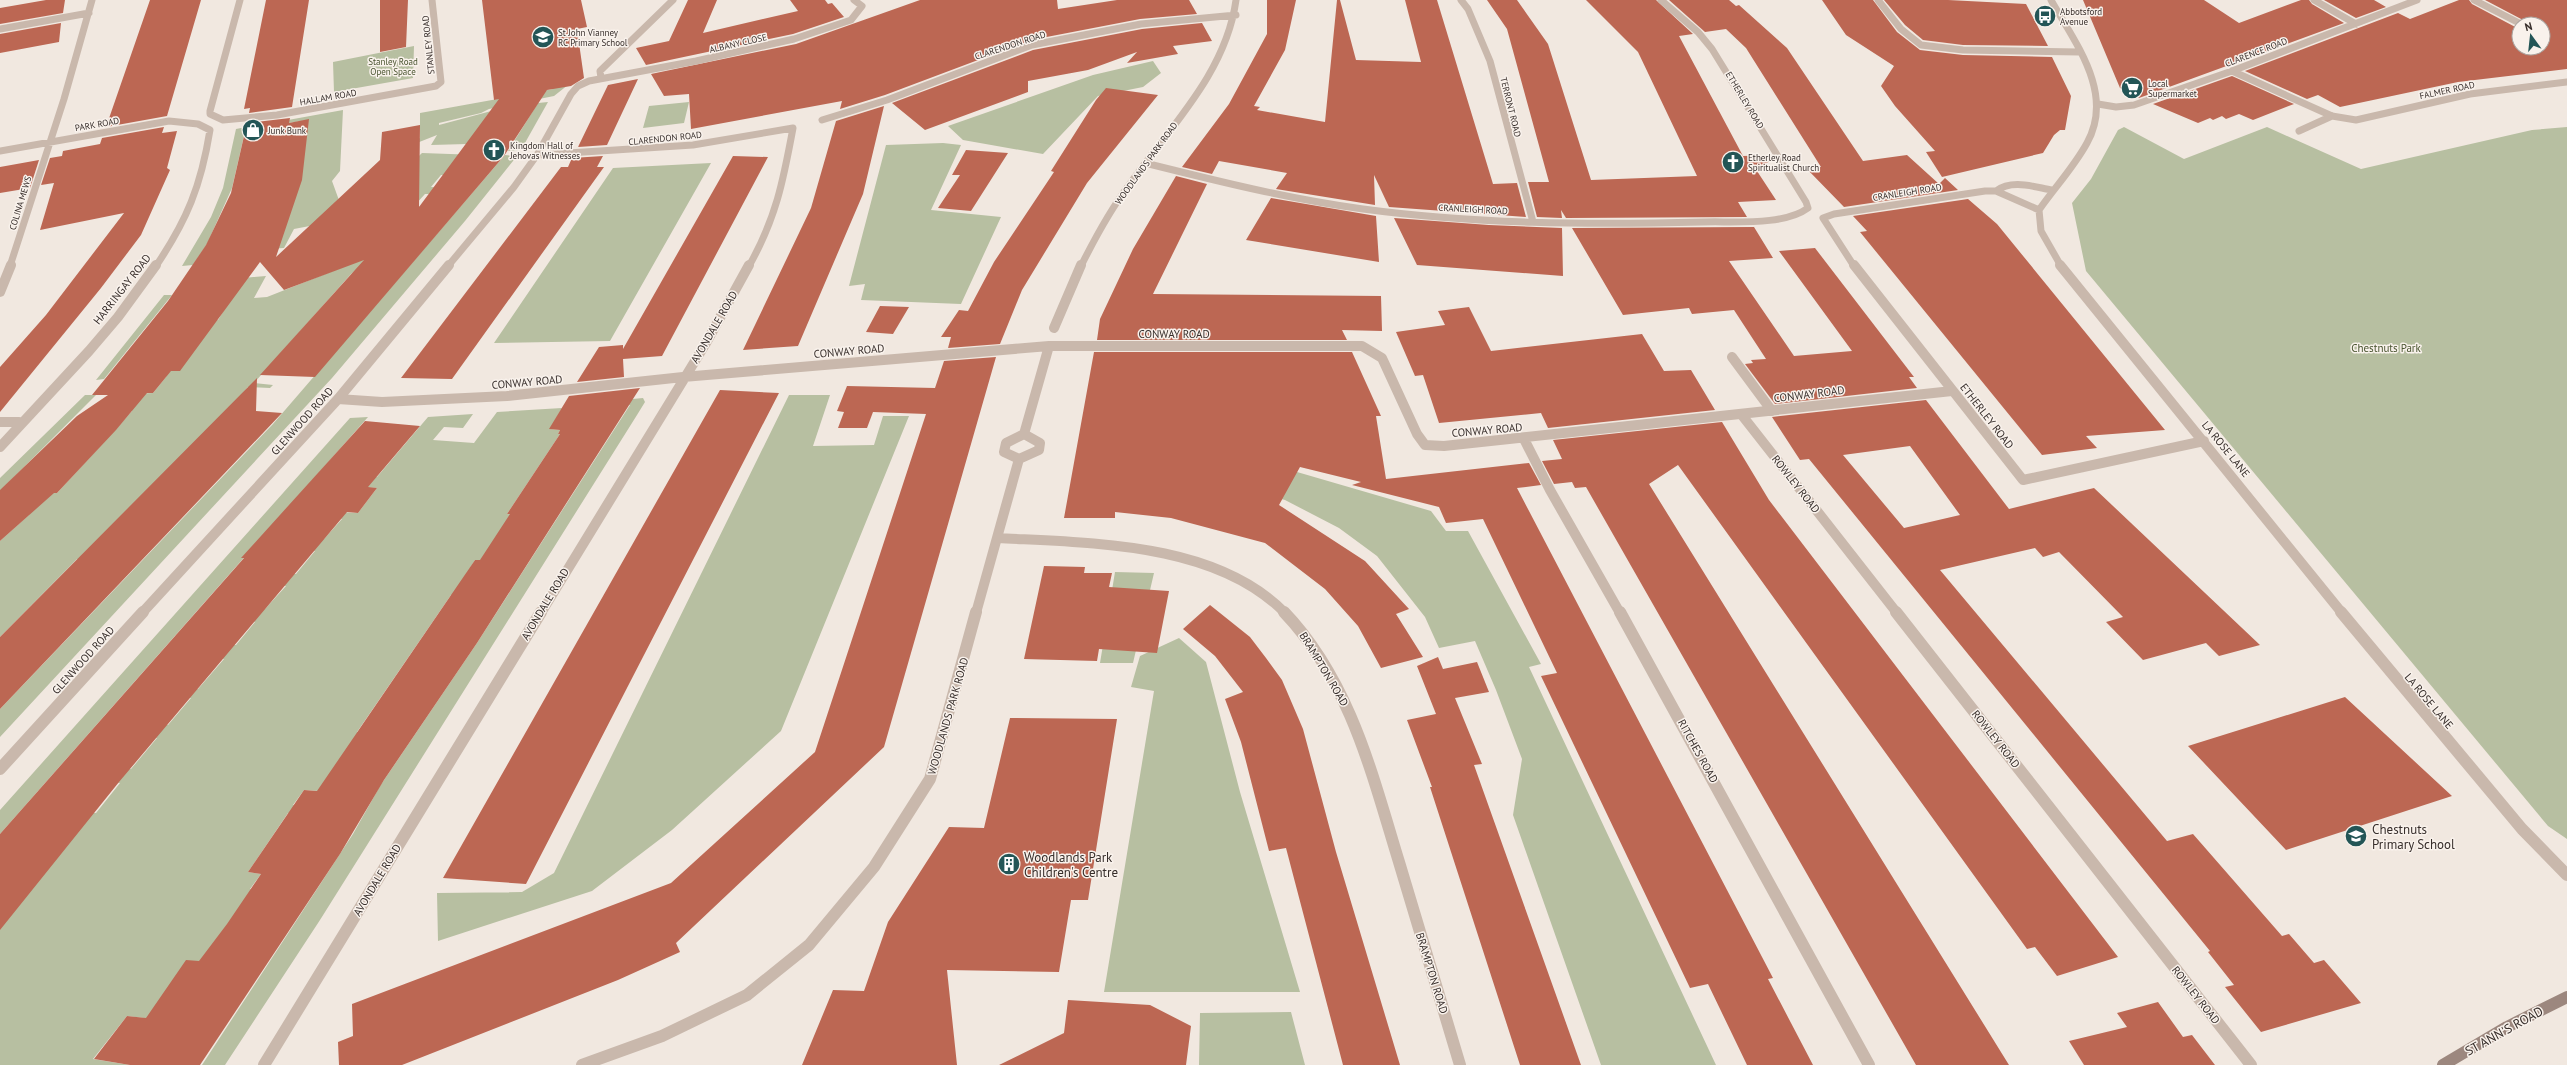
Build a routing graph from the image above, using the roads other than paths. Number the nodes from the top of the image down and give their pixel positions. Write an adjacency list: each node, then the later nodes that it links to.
1 (92, 0): 14 (street, COLINA MEWS)
2 (240, 0): 23 (street, HALLAM ROAD)
3 (432, 0): 23 (street, STANLEY ROAD)
4 (674, 0): 21 (street)
5 (854, 0): 21 (street, ALBANY CLOSE)
6 (1236, 0): 15 (street, WOODLANDS PARK ROAD)
7 (1461, 0): 39 (street, TERRONT ROAD)
8 (1661, 0): 37 (street, ETHERLEY ROAD)
9 (1878, 0): 19 (street)
10 (2051, 0): 19 (street)
11 (2314, 0): 17 (street)
12 (2417, 0): 17 (street, CLARENCE ROAD)
13 (2474, 0): 16 (street)
14 (89, 13): 18 (street); 30 (street, COLINA MEWS)
15 (1236, 15): 26 (street, CLARENDON ROAD); 33 (street, WOODLANDS PARK ROAD)
16 (2511, 19)
17 (2356, 24): 20 (street, CLARENCE ROAD)
18 (0, 29)
19 (2079, 52): 24 (street)
20 (2232, 71): 24 (street, CLARENCE ROAD); 25 (street, FALMER ROAD)
21 (601, 78): 32 (street, GLENWOOD ROAD)
22 (2567, 82): 25 (street, FALMER ROAD)
23 (436, 86)
24 (2098, 104): 34 (street)
25 (2332, 116): 29 (street)
26 (822, 120)
27 (198, 124): 30 (street, PARK ROAD); 50 (street, HARRINGAY ROAD)
28 (793, 128): 32 (street, CLARENDON ROAD); 44 (street, AVONDALE ROAD)
29 (2299, 131)
30 (49, 142): 31 (street, PARK ROAD); 40 (street, COLINA MEWS)
31 (0, 151)
32 (537, 155): 46 (street, GLENWOOD ROAD)
33 (1145, 163): 39 (street, CRANLEIGH ROAD); 41 (street, WOODLANDS PARK ROAD)
34 (2052, 190): 35 (street, CRANLEIGH ROAD); 36 (street)
35 (1996, 191): 36 (street); 38 (street, CRANLEIGH ROAD)
36 (2039, 210): 53 (street, LA ROSE LANE)
37 (1804, 212): 39 (street, CRANLEIGH ROAD)
38 (1823, 218): 45 (street, ETHERLEY ROAD)
39 (1533, 222)
40 (0, 292)
41 (1054, 328)
42 (1048, 346): 44 (street, CONWAY ROAD); 51 (street); 52 (street, CONWAY ROAD)
43 (1732, 357): 47 (street)
44 (683, 377): 46 (street, CONWAY ROAD); 60 (street, AVONDALE ROAD)
45 (1952, 391): 47 (street, CONWAY ROAD); 53 (street, ETHERLEY ROAD)
46 (338, 399): 57 (street, GLENWOOD ROAD)
47 (1772, 411): 48 (street, CONWAY ROAD)
48 (1741, 414): 52 (street, CONWAY ROAD); 64 (street, ROWLEY ROAD)
49 (0, 422): 50 (street)
50 (19, 422): 54 (street, HARRINGAY ROAD)
51 (1024, 434): 55 (street); 55 (street)
52 (1524, 439): 63 (street, RITCHES ROAD)
53 (2204, 441): 58 (street, LA ROSE LANE)
54 (0, 447)
55 (1019, 460): 56 (street, WOODLANDS PARK ROAD)
56 (998, 538): 61 (street, WOODLANDS PARK ROAD); 62 (street, BRAMPTON ROAD)
57 (0, 769)
58 (2567, 875)
59 (2567, 997): 65 (main road, ST ANN'S ROAD)
60 (264, 1065)
61 (582, 1065)
62 (1460, 1065)
63 (1869, 1065)
64 (2251, 1065)
65 (2442, 1065)

